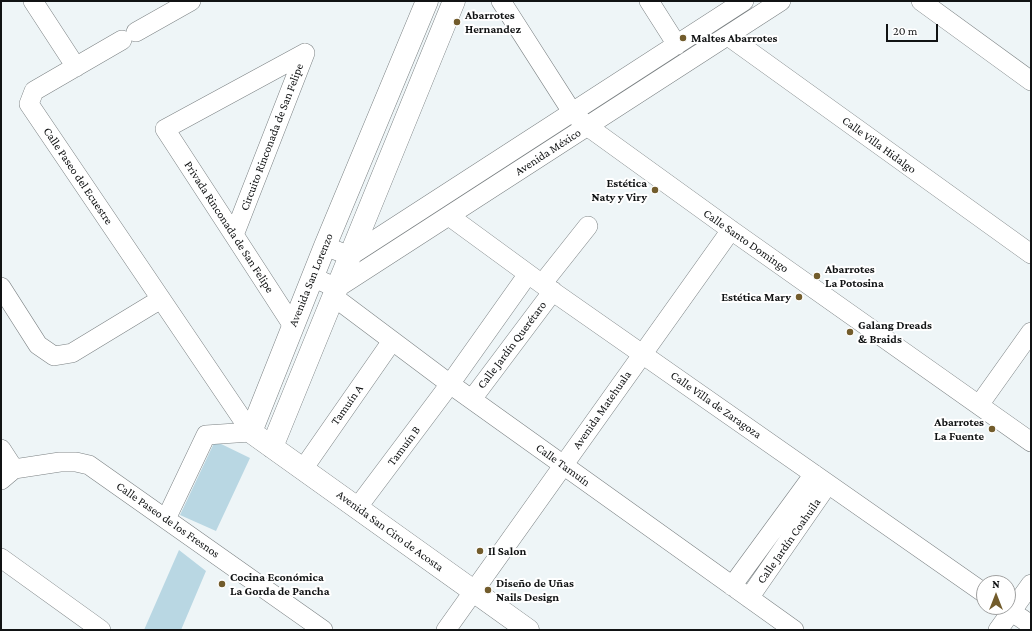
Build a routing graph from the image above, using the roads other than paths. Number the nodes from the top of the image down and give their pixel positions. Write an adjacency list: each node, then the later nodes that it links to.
1 (33, 1): 13 (street)
2 (191, 1): 10 (street, Calle Paseo del Ecuestre)
3 (427, 1): 22 (street, Avenida San Lorenzo)
4 (454, 1): 24 (street)
5 (501, 1): 15 (street, Calle Santo Domingo)
6 (649, 1): 12 (street)
7 (744, 1): 12 (street, Avenida México)
8 (781, 1): 11 (street, Avenida México)
9 (921, 1): 14 (street)
10 (170, 6): 13 (street, Calle Paseo del Ecuestre)
11 (728, 36): 16 (street, Avenida México); 23 (street, Calle Villa Hidalgo)
12 (676, 45): 15 (street, Avenida México)
13 (76, 68): 29 (street, Calle Paseo del Ecuestre)
14 (1031, 81)
15 (572, 112): 16 (street, Calle Santo Domingo); 24 (street, Avenida México)
16 (587, 126): 18 (street, Avenida México); 20 (street, Calle Santo Domingo)
17 (165, 129): 21 (street, Privada Rinconada de San Felipe); 21 (street, Circuito Rinconada de San Felipe)
18 (449, 216): 26 (street, Calle Villa de Zaragoza); 28 (street, Avenida México)
19 (588, 226): 26 (street)
20 (731, 230): 33 (street, Avenida Matehuala); 36 (street, Calle Santo Domingo)
21 (234, 235): 30 (street, Privada Rinconada de San Felipe)
22 (324, 246): 24 (street); 25 (street, Avenida San Lorenzo)
23 (1031, 254)
24 (350, 256): 28 (street)
25 (312, 277): 28 (street); 30 (street, Avenida San Lorenzo)
26 (541, 283): 33 (street, Calle Villa de Zaragoza); 34 (street); 35 (street, Calle Jardín Querétaro)
27 (1, 286): 29 (street)
28 (336, 292): 32 (street, Calle Tamuín); 39 (street)
29 (161, 299): 37 (street, Calle Paseo del Ecuestre)
30 (293, 326): 37 (street, Avenida San Lorenzo)
31 (1031, 332): 36 (street)
32 (392, 341): 34 (street, Calle Tamuín); 42 (street, Tamuín A)
33 (642, 354): 41 (street, Avenida Matehuala); 44 (street, Calle Villa de Zaragoza)
34 (450, 384): 35 (street, Calle Tamuín); 45 (street, Tamuín B)
35 (472, 399): 41 (street, Calle Tamuín)
36 (979, 405): 38 (street, Calle Santo Domingo)
37 (251, 432): 39 (street, Avenida San Ciro de Acosta); 46 (street)
38 (1031, 442)
39 (272, 447): 42 (street, Avenida San Ciro de Acosta)
40 (1, 449): 43 (street)
41 (563, 465): 49 (street, Calle Tamuín); 51 (street, Avenida Matehuala)
42 (303, 469): 45 (street, Avenida San Ciro de Acosta)
43 (8, 475): 46 (street, Calle Paseo de los Fresnos)
44 (821, 479): 49 (street, Calle Jardín Coahuila); 50 (street, Calle Villa de Zaragoza); 52 (street, Calle Jardín Coahuila)
45 (357, 508): 51 (street, Avenida San Ciro de Acosta)
46 (166, 519): 58 (street, Calle Paseo de los Fresnos)
47 (1, 558): 57 (street)
48 (1031, 584): 53 (street)
49 (732, 586): 52 (street, Calle Tamuín)
50 (976, 586)
51 (473, 591): 59 (street, Avenida Matehuala); 60 (street, Avenida San Ciro de Acosta)
52 (749, 598): 61 (street, Calle Tamuín)
53 (1016, 600)
54 (1005, 615): 62 (street)
55 (1016, 615): 56 (street)
56 (1031, 625)
57 (102, 630)
58 (324, 630)
59 (446, 630)
60 (528, 630)
61 (794, 630)
62 (998, 630)

